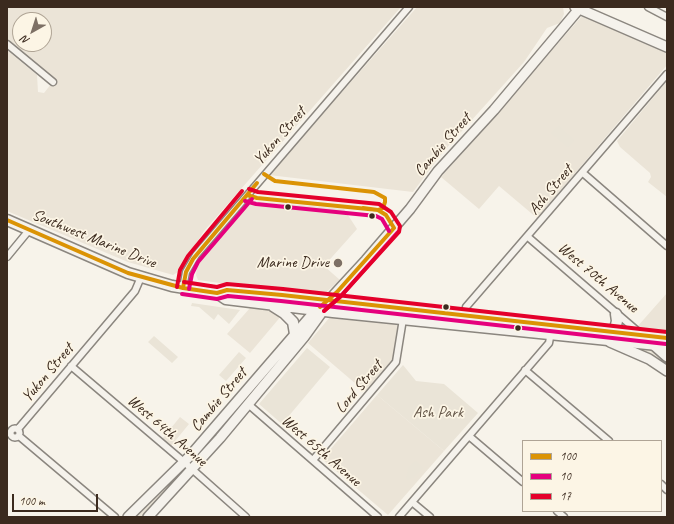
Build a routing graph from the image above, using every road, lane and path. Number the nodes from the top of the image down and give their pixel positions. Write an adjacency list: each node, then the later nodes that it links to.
1 (409, 7): 16 (street, Yukon Street)
2 (648, 7): 4 (street)
3 (577, 8): 6 (main road); 18 (main road, Cambie Street)
4 (667, 17)
5 (7, 44): 8 (street)
6 (667, 47)
7 (667, 74): 9 (street, Ash Street)
8 (53, 82)
9 (583, 172): 12 (street, Ash Street); 13 (street)
10 (7, 220): 11 (main road, Southwest Marine Drive)
11 (30, 229): 14 (street); 15 (main road, Southwest Marine Drive)
12 (528, 238): 21 (street, West 70th Avenue); 23 (street, Ash Street)
13 (667, 246)
14 (7, 257)
15 (141, 276): 16 (main road, Southwest Marine Drive); 33 (street, Yukon Street)
16 (183, 288): 17 (main road, Southwest Marine Drive)
17 (217, 293): 18 (main road, Southwest Marine Drive); 19 (main road, Southwest Marine Drive)
18 (329, 300): 20 (main road, Cambie Street); 23 (main road, Southwest Marine Drive)
19 (269, 304): 20 (main road, Southwest Marine Drive); 26 (main road)
20 (320, 310): 22 (main road, Southwest Marine Drive); 26 (main road, Cambie Street); 36 (main road, Cambie Street)
21 (616, 314): 25 (main road); 27 (street, West 70th Avenue)
22 (403, 319): 23 (main road, Southwest Marine Drive); 40 (street, Lord Street)
23 (463, 321): 24 (main road, Southwest Marine Drive)
24 (551, 330): 25 (main road, Southwest Marine Drive); 29 (main road, Southwest Marine Drive); 34 (street)
25 (614, 333): 27 (main road, Southwest Marine Drive)
26 (295, 334): 41 (main road, Cambie Street)
27 (643, 336): 28 (main road, Southwest Marine Drive); 30 (main road, West 70th Avenue)
28 (667, 338)
29 (603, 340): 30 (main road, Southwest Marine Drive); 35 (main road)
30 (652, 344): 31 (main road, Southwest Marine Drive); 32 (main road, West 70th Avenue)
31 (667, 346)
32 (667, 357)
33 (71, 366): 37 (street, Yukon Street); 41 (street, West 64th Avenue)
34 (525, 370): 38 (street); 39 (street)
35 (667, 371)
36 (248, 404): 40 (street, West 65th Avenue); 42 (main road, Cambie Street)
37 (12, 433): 45 (street)
38 (469, 436): 43 (street); 44 (street)
39 (608, 440)
40 (313, 460): 49 (street, West 65th Avenue)
41 (184, 462): 42 (street, West 64th Avenue); 46 (main road, Cambie Street)
42 (193, 469): 47 (main road, Cambie Street); 48 (street, West 64th Avenue)
43 (522, 481)
44 (412, 502): 50 (street); 51 (street)
45 (115, 517)
46 (128, 517)
47 (148, 517)
48 (246, 517)
49 (378, 517)
50 (399, 517)
51 (430, 517)

